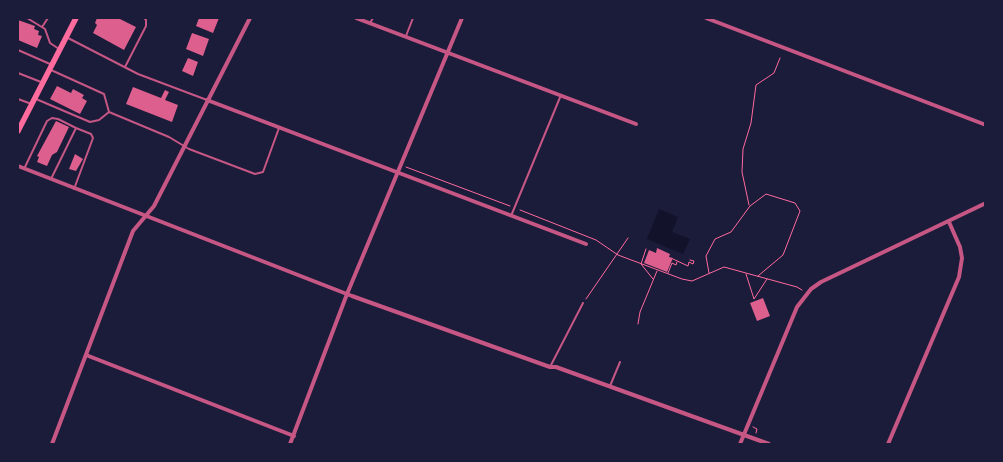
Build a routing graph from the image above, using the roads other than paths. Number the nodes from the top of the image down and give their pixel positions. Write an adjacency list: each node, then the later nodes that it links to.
1 (27, 18): 12 (lane)
2 (48, 18): 12 (lane)
3 (76, 18): 14 (main road)
4 (144, 18): 19 (lane)
5 (250, 18): 24 (street)
6 (356, 18): 11 (street)
7 (373, 18): 11 (lane)
8 (413, 18): 13 (lane)
9 (462, 18): 17 (street)
10 (706, 18): 28 (street)
11 (370, 23): 13 (street)
12 (42, 27): 15 (lane)
13 (406, 36): 17 (street)
14 (66, 37): 15 (main road); 19 (lane)
15 (60, 49): 18 (main road)
16 (18, 50): 18 (lane)
17 (448, 53): 22 (street); 35 (street)
18 (50, 66): 21 (main road); 26 (lane)
19 (125, 68): 24 (lane)
20 (18, 73): 21 (lane)
21 (42, 83): 25 (main road)
22 (561, 96): 27 (street); 39 (lane)
23 (18, 99): 25 (lane)
24 (208, 100): 30 (street); 32 (street)
25 (33, 101): 26 (lane); 31 (main road)
26 (109, 112): 32 (lane)
27 (636, 124)
28 (986, 125)
29 (76, 128): 34 (lane); 36 (lane); 37 (lane)
30 (279, 128): 32 (lane); 35 (street)
31 (18, 129)
32 (184, 146): 40 (street)
33 (18, 166): 34 (street)
34 (24, 169): 36 (street)
35 (397, 173): 39 (street); 43 (street)
36 (50, 179): 37 (street)
37 (74, 189): 40 (street)
38 (986, 204): 41 (street)
39 (511, 216): 42 (street)
40 (145, 217): 43 (street); 45 (street)
41 (948, 222): 49 (street); 55 (street)
42 (586, 244)
43 (347, 294): 47 (street); 50 (street)
44 (583, 303): 47 (lane)
45 (86, 355): 50 (street); 51 (street)
46 (620, 362): 48 (lane)
47 (550, 367): 48 (street)
48 (610, 386): 49 (street)
49 (744, 435): 53 (street); 54 (street)
50 (294, 436): 52 (street)
51 (52, 444)
52 (290, 444)
53 (740, 444)
54 (769, 444)
55 (888, 444)

